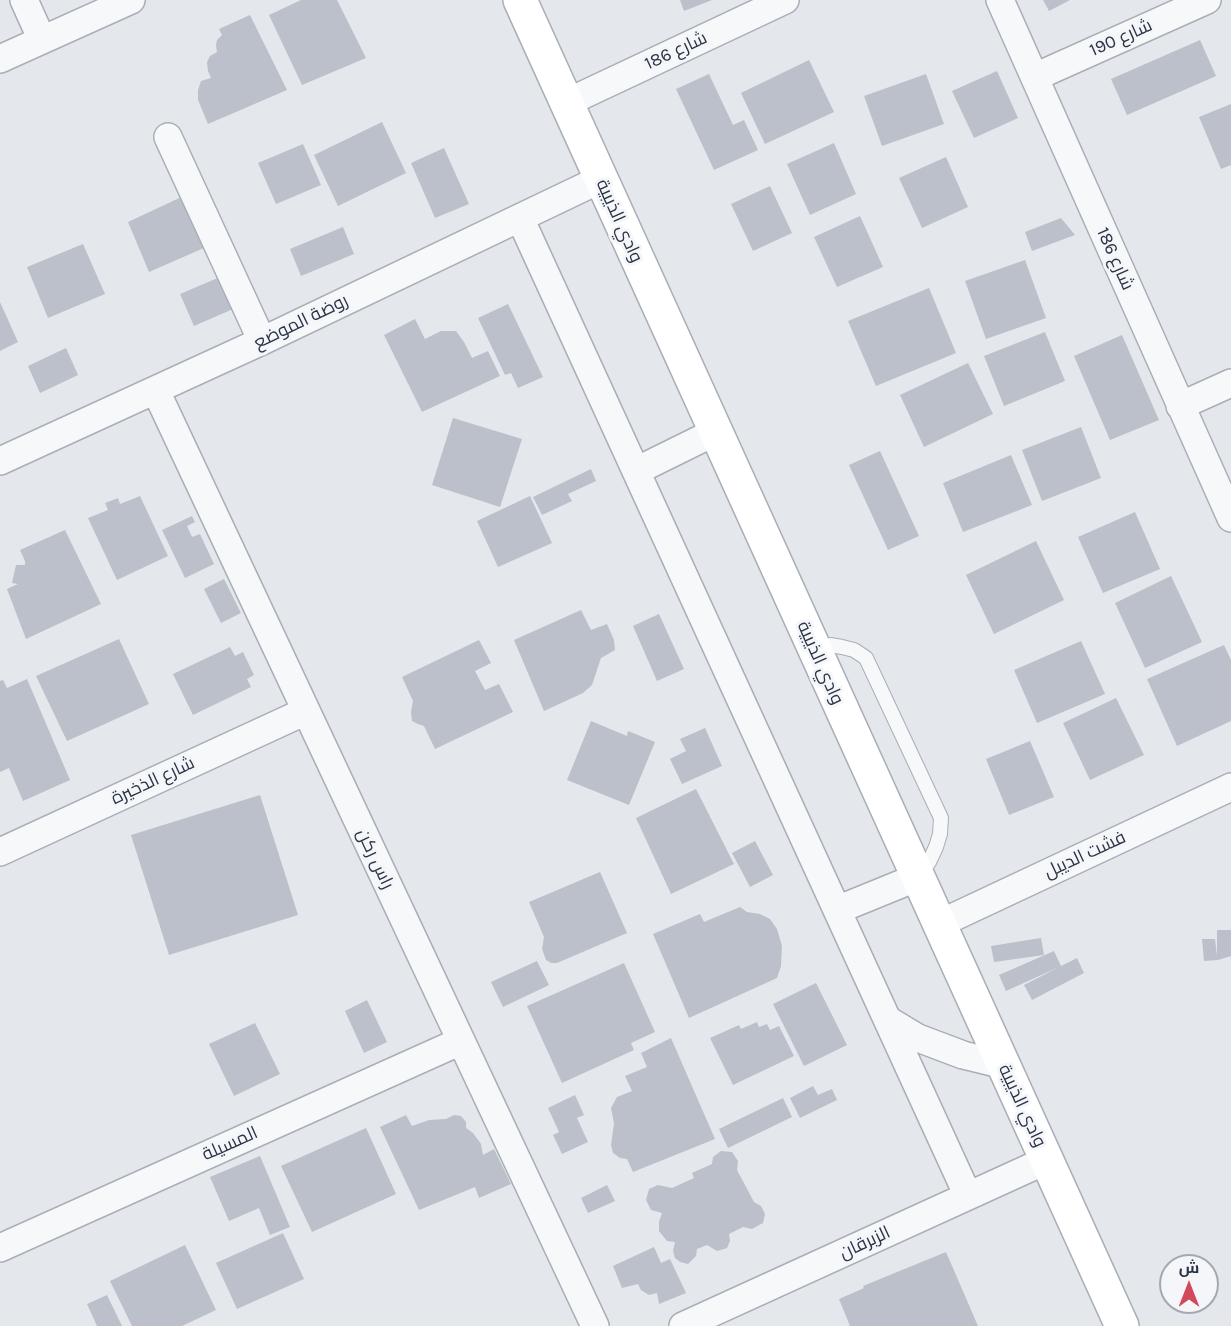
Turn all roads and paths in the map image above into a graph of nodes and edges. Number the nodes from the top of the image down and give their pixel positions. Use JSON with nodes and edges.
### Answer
{"nodes":[{"id":1,"x":24,"y":0,"type":"edge"},
{"id":2,"x":131,"y":0,"type":"edge"},
{"id":3,"x":520,"y":0,"type":"edge"},
{"id":4,"x":785,"y":0,"type":"edge"},
{"id":5,"x":1000,"y":0,"type":"edge"},
{"id":6,"x":1207,"y":0,"type":"edge"},
{"id":7,"x":42,"y":40,"type":"junction"},
{"id":8,"x":0,"y":59,"type":"edge"},
{"id":9,"x":1035,"y":77,"type":"junction"},
{"id":10,"x":566,"y":103,"type":"junction"},
{"id":11,"x":168,"y":137,"type":"dead end"},
{"id":12,"x":601,"y":180,"type":"junction"},
{"id":13,"x":520,"y":218,"type":"junction"},
{"id":14,"x":262,"y":341,"type":"junction"},
{"id":15,"x":1231,"y":383,"type":"edge"},
{"id":16,"x":156,"y":391,"type":"junction"},
{"id":17,"x":1180,"y":406,"type":"junction"},
{"id":18,"x":715,"y":432,"type":"junction"},
{"id":19,"x":0,"y":461,"type":"edge"},
{"id":20,"x":636,"y":471,"type":"junction"},
{"id":21,"x":1231,"y":518,"type":"edge"},
{"id":22,"x":815,"y":652,"type":"junction"},
{"id":23,"x":306,"y":711,"type":"junction"},
{"id":24,"x":1231,"y":786,"type":"edge"},
{"id":25,"x":0,"y":852,"type":"edge"},
{"id":26,"x":918,"y":877,"type":"junction"},
{"id":27,"x":837,"y":910,"type":"junction"},
{"id":28,"x":939,"y":924,"type":"junction"},
{"id":29,"x":888,"y":1020,"type":"junction"},
{"id":30,"x":461,"y":1041,"type":"junction"},
{"id":31,"x":1004,"y":1065,"type":"junction"},
{"id":32,"x":1047,"y":1160,"type":"junction"},
{"id":33,"x":968,"y":1196,"type":"junction"},
{"id":34,"x":0,"y":1248,"type":"edge"},
{"id":35,"x":596,"y":1326,"type":"edge"},
{"id":36,"x":683,"y":1326,"type":"edge"},
{"id":37,"x":1122,"y":1326,"type":"edge"}],
"edges":[{"from":1,"to":7,"type":"street"},
{"from":2,"to":7,"type":"street"},
{"from":3,"to":10,"type":"street","name":"وادي الذيبية"},
{"from":4,"to":10,"type":"street","name":"شارع 186"},
{"from":5,"to":9,"type":"street","name":"شارع 186"},
{"from":6,"to":9,"type":"street","name":"شارع 190"},
{"from":7,"to":8,"type":"street"},
{"from":9,"to":17,"type":"street","name":"شارع 186"},
{"from":10,"to":12,"type":"street","name":"وادي الذيبية"},
{"from":11,"to":14,"type":"street"},
{"from":12,"to":13,"type":"street","name":"روضة الموضع"},
{"from":12,"to":18,"type":"street","name":"وادي الذيبية"},
{"from":13,"to":14,"type":"street","name":"روضة الموضع"},
{"from":13,"to":20,"type":"street"},
{"from":14,"to":16,"type":"street","name":"روضة الموضع"},
{"from":15,"to":17,"type":"street"},
{"from":16,"to":19,"type":"street","name":"روضة الموضع"},
{"from":16,"to":23,"type":"street","name":"راس ركن"},
{"from":17,"to":21,"type":"street","name":"شارع 186"},
{"from":18,"to":20,"type":"street"},
{"from":18,"to":22,"type":"street","name":"وادي الذيبية"},
{"from":20,"to":27,"type":"street"},
{"from":22,"to":26,"type":"street","name":"وادي الذيبية"},
{"from":22,"to":26,"type":"lane"},
{"from":23,"to":25,"type":"street","name":"شارع الذخيرة"},
{"from":23,"to":30,"type":"street","name":"راس ركن"},
{"from":24,"to":28,"type":"street","name":"فشت الديبل"},
{"from":26,"to":27,"type":"street"},
{"from":26,"to":28,"type":"street","name":"وادي الذيبية"},
{"from":27,"to":29,"type":"street"},
{"from":28,"to":31,"type":"street","name":"وادي الذيبية"},
{"from":29,"to":31,"type":"street"},
{"from":29,"to":33,"type":"street"},
{"from":30,"to":34,"type":"street","name":"المسيلة"},
{"from":30,"to":35,"type":"street","name":"راس ركن"},
{"from":31,"to":32,"type":"street","name":"وادي الذيبية"},
{"from":32,"to":33,"type":"street","name":"الزبرقان"},
{"from":32,"to":37,"type":"street","name":"وادي الذيبية"},
{"from":33,"to":36,"type":"street","name":"الزبرقان"}]}
